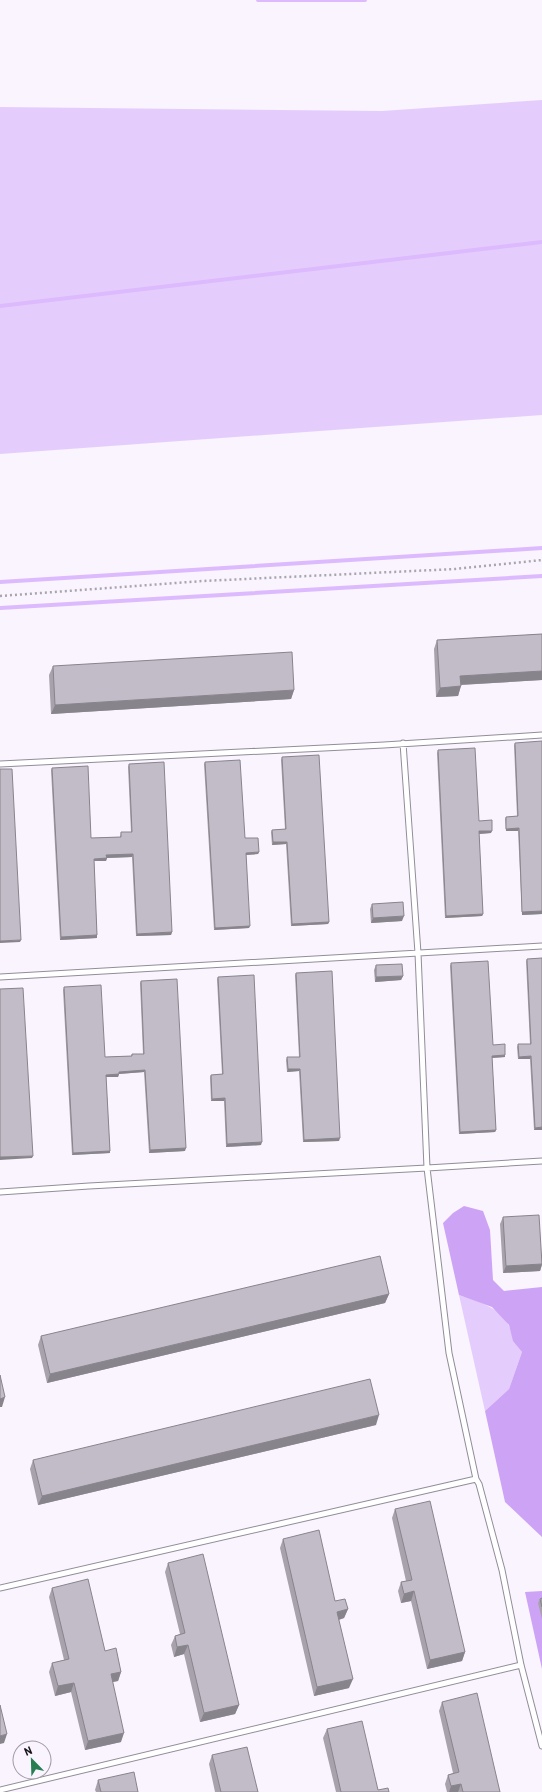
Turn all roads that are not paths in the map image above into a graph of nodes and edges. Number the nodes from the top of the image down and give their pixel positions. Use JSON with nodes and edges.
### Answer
{"nodes":[{"id":1,"x":542,"y":735,"type":"edge"},
{"id":2,"x":403,"y":743,"type":"junction"},
{"id":3,"x":0,"y":764,"type":"edge"},
{"id":4,"x":542,"y":946,"type":"edge"},
{"id":5,"x":418,"y":953,"type":"junction"},
{"id":6,"x":0,"y":977,"type":"edge"},
{"id":7,"x":542,"y":1161,"type":"edge"},
{"id":8,"x":427,"y":1168,"type":"junction"},
{"id":9,"x":0,"y":1192,"type":"edge"},
{"id":10,"x":476,"y":1479,"type":"junction"},
{"id":11,"x":0,"y":1588,"type":"edge"},
{"id":12,"x":521,"y":1665,"type":"junction"},
{"id":13,"x":542,"y":1746,"type":"edge"},
{"id":14,"x":0,"y":1790,"type":"edge"}],
"edges":[{"from":1,"to":2,"type":"lane"},
{"from":2,"to":3,"type":"lane"},
{"from":2,"to":5,"type":"lane"},
{"from":4,"to":5,"type":"lane"},
{"from":5,"to":6,"type":"lane"},
{"from":5,"to":8,"type":"lane"},
{"from":7,"to":8,"type":"lane"},
{"from":8,"to":9,"type":"lane"},
{"from":8,"to":10,"type":"lane"},
{"from":10,"to":11,"type":"lane"},
{"from":10,"to":12,"type":"lane"},
{"from":12,"to":13,"type":"lane"},
{"from":12,"to":14,"type":"lane"}]}
